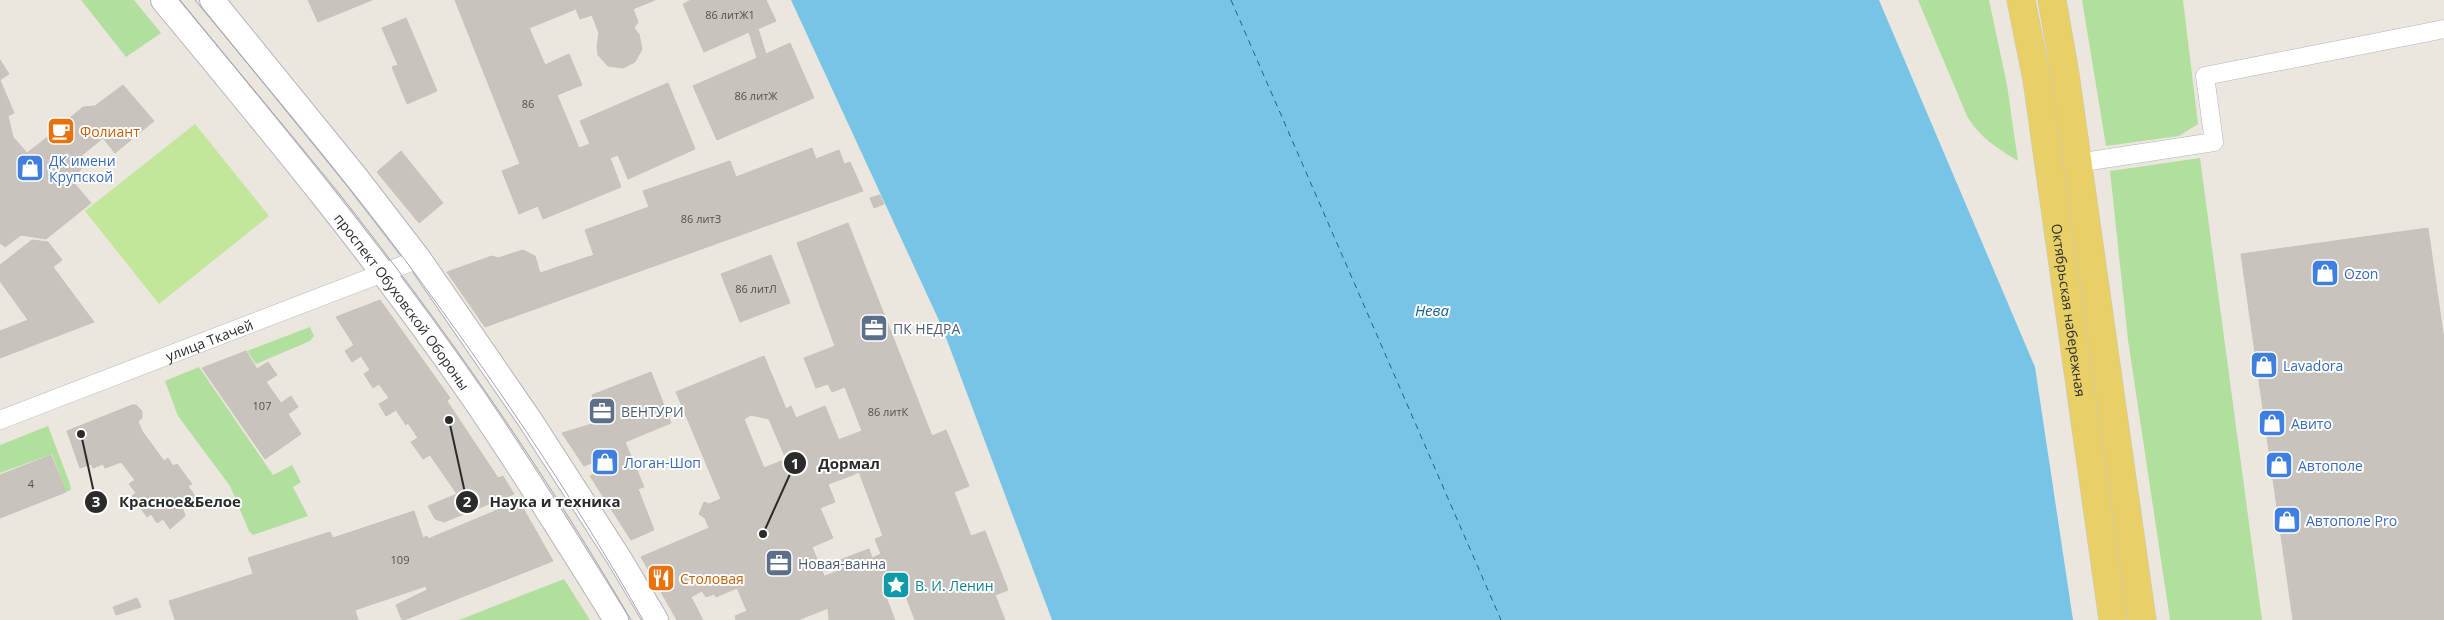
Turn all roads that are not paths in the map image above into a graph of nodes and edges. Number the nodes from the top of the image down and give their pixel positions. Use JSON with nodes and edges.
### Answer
{"nodes":[{"id":1,"x":163,"y":0,"type":"edge"},
{"id":2,"x":212,"y":0,"type":"edge"},
{"id":3,"x":2021,"y":0,"type":"edge"},
{"id":4,"x":2052,"y":0,"type":"edge"},
{"id":5,"x":2444,"y":30,"type":"edge"},
{"id":6,"x":2077,"y":162,"type":"junction"},
{"id":7,"x":419,"y":259,"type":"junction"},
{"id":8,"x":382,"y":272,"type":"junction"},
{"id":9,"x":0,"y":420,"type":"edge"},
{"id":10,"x":616,"y":620,"type":"edge"},
{"id":11,"x":656,"y":620,"type":"edge"},
{"id":12,"x":2113,"y":620,"type":"edge"},
{"id":13,"x":2142,"y":620,"type":"edge"}],
"edges":[{"from":1,"to":8,"type":"main road","name":"проспект Обуховской Обороны"},
{"from":2,"to":7,"type":"main road"},
{"from":3,"to":12,"type":"main road","name":"Октябрьская набережная"},
{"from":4,"to":6,"type":"main road","name":"Октябрьская набережная"},
{"from":5,"to":6,"type":"street"},
{"from":6,"to":13,"type":"main road","name":"Октябрьская набережная"},
{"from":7,"to":8,"type":"street","name":"улица Ткачей"},
{"from":7,"to":11,"type":"main road"},
{"from":8,"to":9,"type":"street","name":"улица Ткачей"},
{"from":8,"to":10,"type":"main road","name":"проспект Обуховской Обороны"}]}
